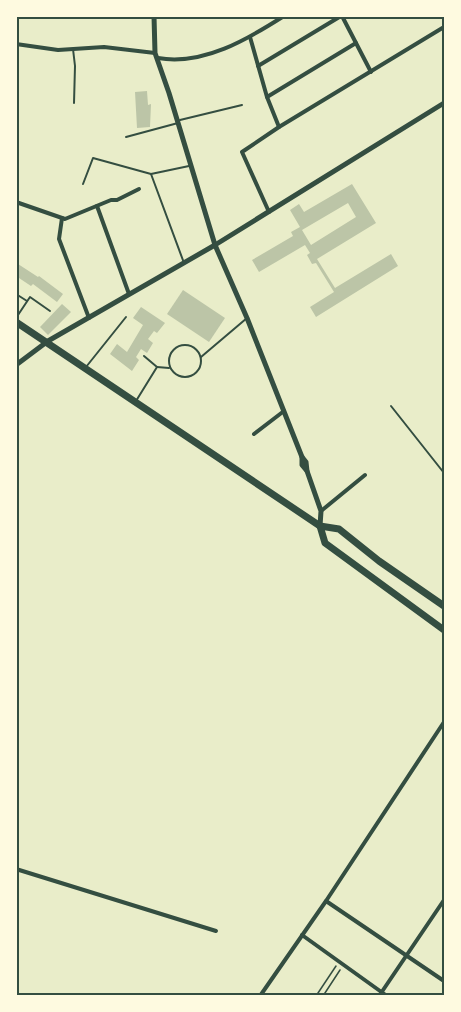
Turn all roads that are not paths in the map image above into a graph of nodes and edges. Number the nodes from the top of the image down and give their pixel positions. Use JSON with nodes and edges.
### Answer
{"nodes":[{"id":1,"x":154,"y":16,"type":"edge"},
{"id":2,"x":284,"y":16,"type":"edge"},
{"id":3,"x":342,"y":16,"type":"edge"},
{"id":4,"x":444,"y":27,"type":"edge"},
{"id":5,"x":250,"y":37,"type":"junction"},
{"id":6,"x":356,"y":43,"type":"junction"},
{"id":7,"x":16,"y":44,"type":"edge"},
{"id":8,"x":73,"y":49,"type":"junction"},
{"id":9,"x":156,"y":55,"type":"junction"},
{"id":10,"x":258,"y":66,"type":"junction"},
{"id":11,"x":371,"y":72,"type":"junction"},
{"id":12,"x":267,"y":97,"type":"junction"},
{"id":13,"x":74,"y":103,"type":"dead end"},
{"id":14,"x":444,"y":103,"type":"edge"},
{"id":15,"x":242,"y":105,"type":"dead end"},
{"id":16,"x":177,"y":122,"type":"junction"},
{"id":17,"x":279,"y":127,"type":"junction"},
{"id":18,"x":126,"y":136,"type":"dead end"},
{"id":19,"x":190,"y":166,"type":"junction"},
{"id":20,"x":151,"y":174,"type":"junction"},
{"id":21,"x":83,"y":184,"type":"dead end"},
{"id":22,"x":139,"y":189,"type":"dead end"},
{"id":23,"x":16,"y":202,"type":"edge"},
{"id":24,"x":97,"y":206,"type":"junction"},
{"id":25,"x":269,"y":212,"type":"junction"},
{"id":26,"x":62,"y":218,"type":"junction"},
{"id":27,"x":215,"y":245,"type":"junction"},
{"id":28,"x":184,"y":263,"type":"junction"},
{"id":29,"x":16,"y":294,"type":"edge"},
{"id":30,"x":129,"y":294,"type":"junction"},
{"id":31,"x":27,"y":301,"type":"junction"},
{"id":32,"x":50,"y":311,"type":"dead end"},
{"id":33,"x":126,"y":317,"type":"dead end"},
{"id":34,"x":89,"y":318,"type":"junction"},
{"id":35,"x":247,"y":318,"type":"junction"},
{"id":36,"x":16,"y":320,"type":"edge"},
{"id":37,"x":48,"y":341,"type":"junction"},
{"id":38,"x":144,"y":356,"type":"dead end"},
{"id":39,"x":201,"y":357,"type":"junction"},
{"id":40,"x":16,"y":365,"type":"edge"},
{"id":41,"x":86,"y":367,"type":"junction"},
{"id":42,"x":157,"y":367,"type":"junction"},
{"id":43,"x":170,"y":368,"type":"junction"},
{"id":44,"x":136,"y":401,"type":"junction"},
{"id":45,"x":391,"y":406,"type":"dead end"},
{"id":46,"x":284,"y":411,"type":"junction"},
{"id":47,"x":254,"y":434,"type":"dead end"},
{"id":48,"x":444,"y":473,"type":"edge"},
{"id":49,"x":365,"y":475,"type":"dead end"},
{"id":50,"x":321,"y":512,"type":"junction"},
{"id":51,"x":320,"y":526,"type":"junction"},
{"id":52,"x":444,"y":606,"type":"edge"},
{"id":53,"x":444,"y":630,"type":"edge"},
{"id":54,"x":444,"y":722,"type":"edge"},
{"id":55,"x":16,"y":869,"type":"edge"},
{"id":56,"x":444,"y":900,"type":"edge"},
{"id":57,"x":326,"y":901,"type":"junction"},
{"id":58,"x":216,"y":931,"type":"dead end"},
{"id":59,"x":302,"y":935,"type":"junction"},
{"id":60,"x":407,"y":957,"type":"junction"},
{"id":61,"x":444,"y":981,"type":"edge"},
{"id":62,"x":380,"y":994,"type":"edge"},
{"id":63,"x":260,"y":996,"type":"edge"},
{"id":64,"x":387,"y":996,"type":"edge"}],
"edges":[{"from":1,"to":9,"type":"street"},
{"from":2,"to":5,"type":"street"},
{"from":3,"to":6,"type":"street"},
{"from":3,"to":10,"type":"street"},
{"from":4,"to":11,"type":"street"},
{"from":5,"to":9,"type":"street"},
{"from":5,"to":10,"type":"street"},
{"from":6,"to":11,"type":"street"},
{"from":6,"to":12,"type":"street"},
{"from":7,"to":8,"type":"street"},
{"from":8,"to":9,"type":"street"},
{"from":8,"to":13,"type":"lane"},
{"from":9,"to":16,"type":"street"},
{"from":10,"to":12,"type":"street"},
{"from":11,"to":17,"type":"street"},
{"from":12,"to":17,"type":"street"},
{"from":14,"to":25,"type":"street"},
{"from":15,"to":16,"type":"lane"},
{"from":16,"to":18,"type":"lane"},
{"from":16,"to":19,"type":"street"},
{"from":17,"to":25,"type":"street"},
{"from":19,"to":20,"type":"lane"},
{"from":19,"to":27,"type":"street"},
{"from":20,"to":21,"type":"lane"},
{"from":20,"to":28,"type":"lane"},
{"from":22,"to":24,"type":"street"},
{"from":23,"to":26,"type":"street"},
{"from":24,"to":26,"type":"street"},
{"from":24,"to":30,"type":"street"},
{"from":25,"to":27,"type":"street"},
{"from":26,"to":34,"type":"street"},
{"from":27,"to":28,"type":"street"},
{"from":27,"to":35,"type":"street"},
{"from":28,"to":30,"type":"street"},
{"from":29,"to":31,"type":"lane"},
{"from":30,"to":34,"type":"street"},
{"from":31,"to":32,"type":"lane"},
{"from":31,"to":36,"type":"lane"},
{"from":33,"to":41,"type":"lane"},
{"from":34,"to":37,"type":"street"},
{"from":35,"to":39,"type":"lane"},
{"from":35,"to":46,"type":"street"},
{"from":36,"to":37,"type":"main road"},
{"from":37,"to":40,"type":"street"},
{"from":37,"to":41,"type":"main road"},
{"from":38,"to":42,"type":"lane"},
{"from":39,"to":43,"type":"lane"},
{"from":39,"to":43,"type":"lane"},
{"from":41,"to":44,"type":"main road"},
{"from":42,"to":43,"type":"lane"},
{"from":42,"to":44,"type":"lane"},
{"from":44,"to":51,"type":"main road"},
{"from":45,"to":48,"type":"lane"},
{"from":46,"to":47,"type":"street"},
{"from":46,"to":50,"type":"street"},
{"from":49,"to":50,"type":"street"},
{"from":50,"to":51,"type":"street"},
{"from":51,"to":52,"type":"main road"},
{"from":51,"to":53,"type":"main road"},
{"from":54,"to":57,"type":"street"},
{"from":55,"to":58,"type":"street"},
{"from":56,"to":60,"type":"street"},
{"from":57,"to":59,"type":"street"},
{"from":57,"to":60,"type":"street"},
{"from":59,"to":62,"type":"street"},
{"from":59,"to":63,"type":"street"},
{"from":60,"to":61,"type":"street"},
{"from":60,"to":62,"type":"street"},
{"from":62,"to":64,"type":"street"}]}
